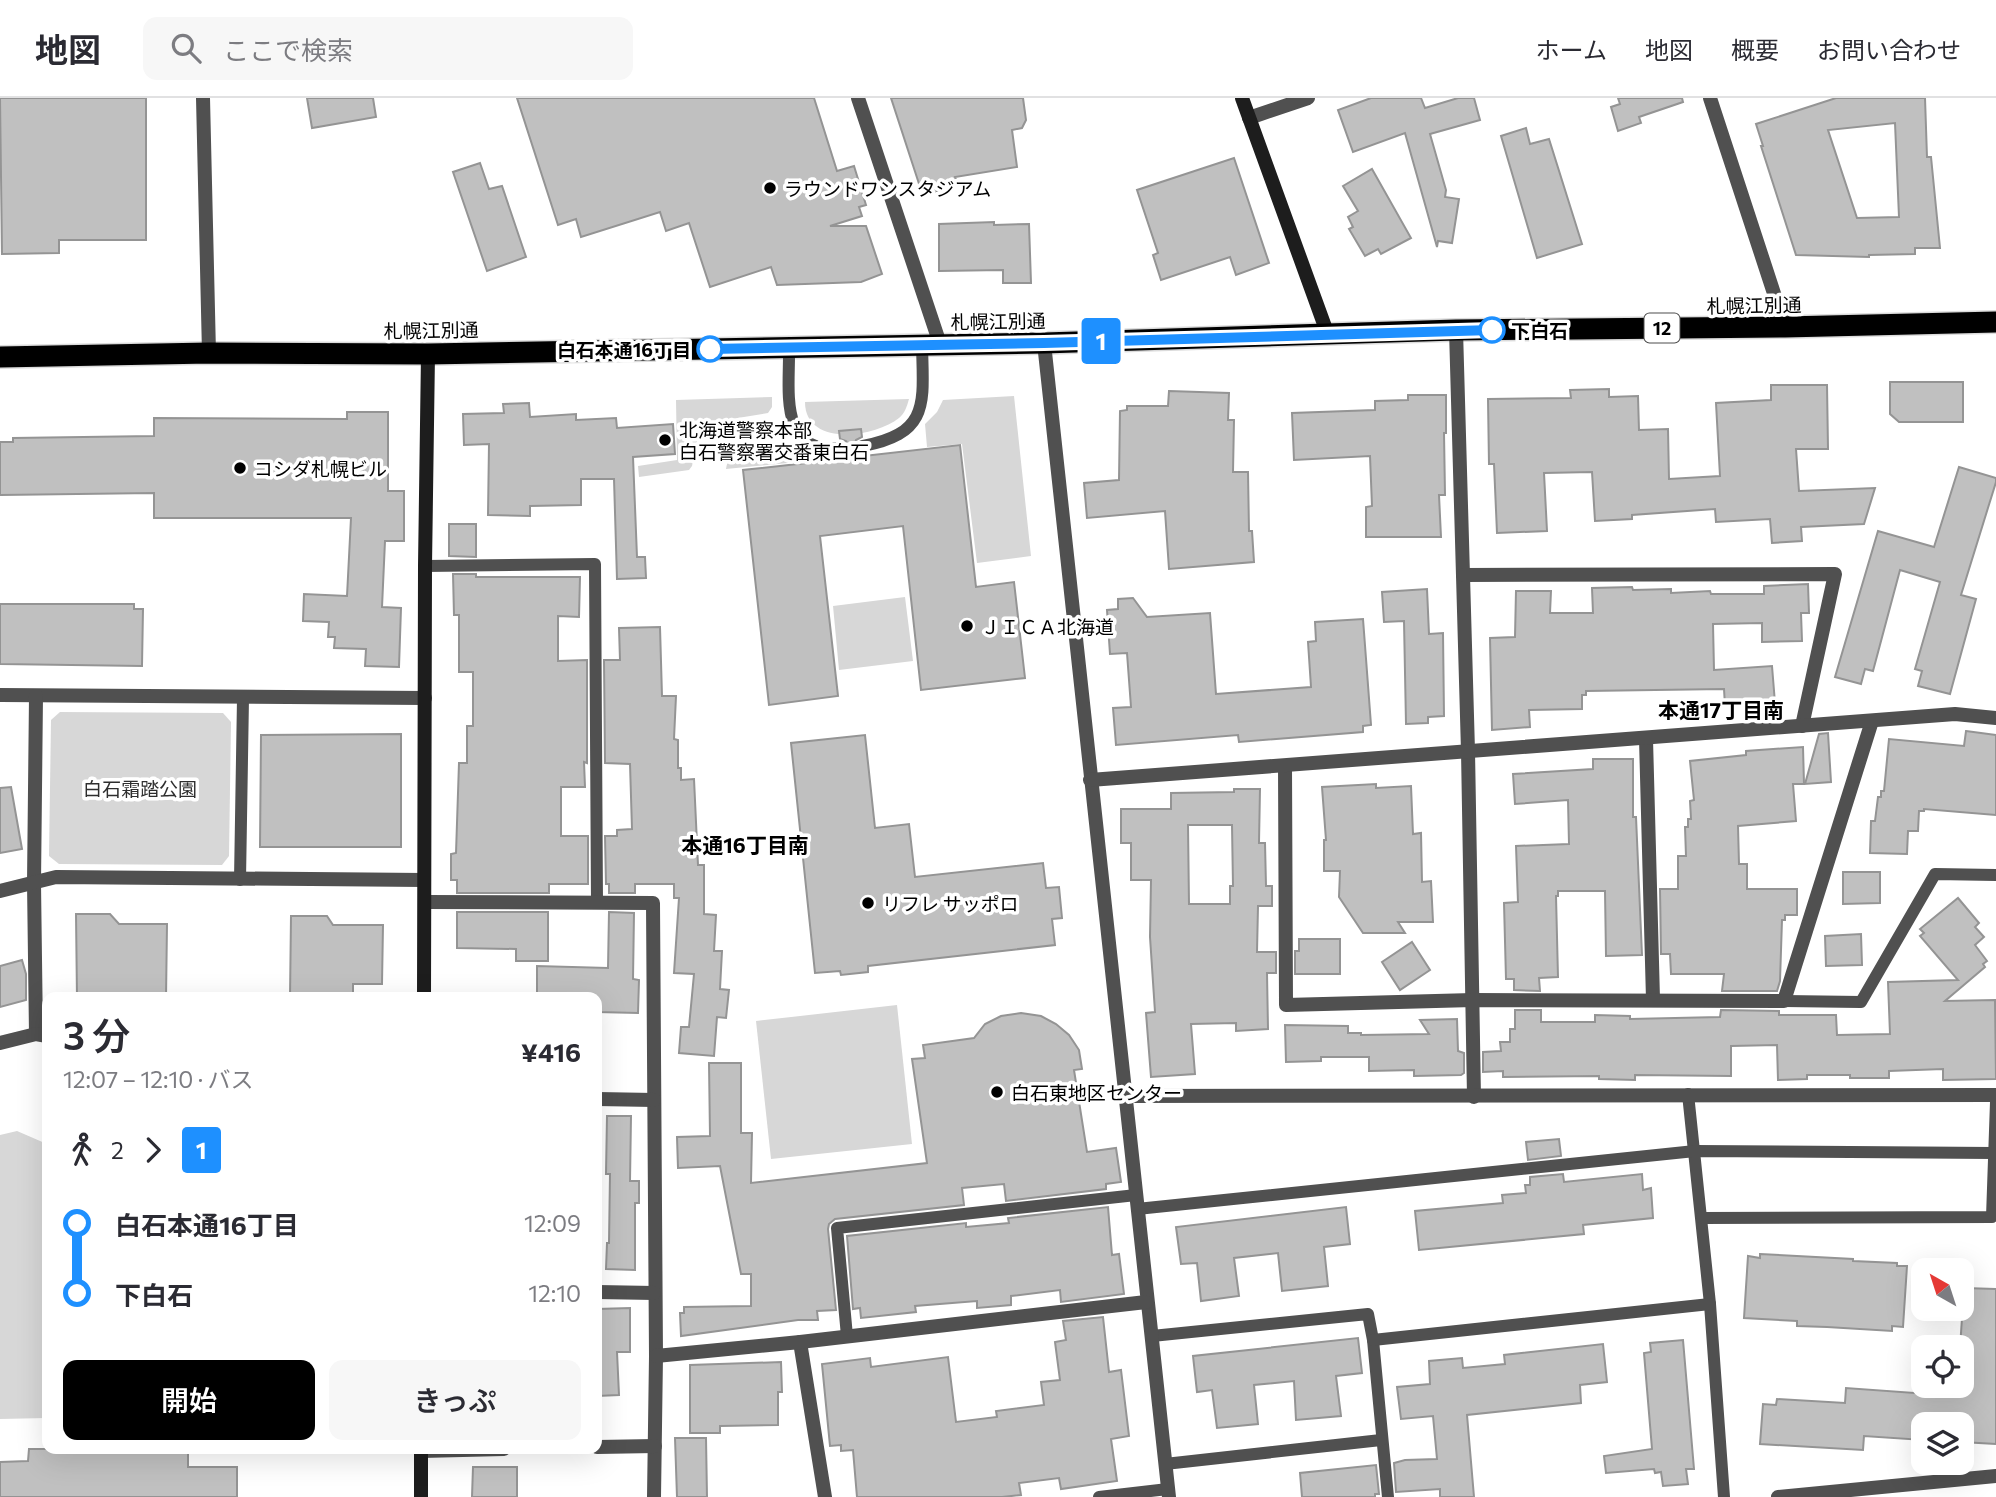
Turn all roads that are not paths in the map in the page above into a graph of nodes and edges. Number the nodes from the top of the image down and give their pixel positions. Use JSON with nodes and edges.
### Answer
{"nodes":[{"id":1,"x":203,"y":98,"type":"edge"},
{"id":2,"x":858,"y":98,"type":"edge"},
{"id":3,"x":1242,"y":98,"type":"edge"},
{"id":4,"x":1308,"y":98,"type":"edge"},
{"id":5,"x":1710,"y":98,"type":"edge"},
{"id":6,"x":1249,"y":118,"type":"junction"},
{"id":7,"x":1996,"y":322,"type":"edge"},
{"id":8,"x":1785,"y":327,"type":"junction"},
{"id":9,"x":1456,"y":330,"type":"junction"},
{"id":10,"x":1328,"y":335,"type":"junction"},
{"id":11,"x":1044,"y":343,"type":"junction"},
{"id":12,"x":931,"y":344,"type":"junction"},
{"id":13,"x":789,"y":347,"type":"junction"},
{"id":14,"x":209,"y":353,"type":"junction"},
{"id":15,"x":428,"y":354,"type":"junction"},
{"id":16,"x":0,"y":357,"type":"edge"},
{"id":17,"x":863,"y":446,"type":"dead end"},
{"id":18,"x":841,"y":449,"type":"dead end"},
{"id":19,"x":425,"y":566,"type":"junction"},
{"id":20,"x":1463,"y":575,"type":"junction"},
{"id":21,"x":0,"y":695,"type":"edge"},
{"id":22,"x":36,"y":696,"type":"junction"},
{"id":23,"x":243,"y":698,"type":"junction"},
{"id":24,"x":425,"y":698,"type":"junction"},
{"id":25,"x":1996,"y":718,"type":"edge"},
{"id":26,"x":1872,"y":721,"type":"junction"},
{"id":27,"x":1802,"y":726,"type":"junction"},
{"id":28,"x":1646,"y":739,"type":"junction"},
{"id":29,"x":1468,"y":751,"type":"junction"},
{"id":30,"x":1285,"y":766,"type":"junction"},
{"id":31,"x":1090,"y":780,"type":"junction"},
{"id":32,"x":1996,"y":876,"type":"edge"},
{"id":33,"x":240,"y":880,"type":"junction"},
{"id":34,"x":424,"y":880,"type":"junction"},
{"id":35,"x":34,"y":883,"type":"junction"},
{"id":36,"x":0,"y":891,"type":"edge"},
{"id":37,"x":425,"y":902,"type":"junction"},
{"id":38,"x":597,"y":903,"type":"junction"},
{"id":39,"x":424,"y":992,"type":"edge"},
{"id":40,"x":1653,"y":999,"type":"junction"},
{"id":41,"x":1474,"y":1000,"type":"junction"},
{"id":42,"x":1784,"y":1001,"type":"junction"},
{"id":43,"x":42,"y":1035,"type":"edge"},
{"id":44,"x":0,"y":1043,"type":"edge"},
{"id":45,"x":1688,"y":1094,"type":"junction"},
{"id":46,"x":1996,"y":1095,"type":"edge"},
{"id":47,"x":1125,"y":1097,"type":"junction"},
{"id":48,"x":1474,"y":1097,"type":"junction"},
{"id":49,"x":602,"y":1099,"type":"edge"},
{"id":50,"x":654,"y":1100,"type":"junction"},
{"id":51,"x":1996,"y":1102,"type":"edge"},
{"id":52,"x":1695,"y":1152,"type":"junction"},
{"id":53,"x":1994,"y":1153,"type":"junction"},
{"id":54,"x":1137,"y":1202,"type":"junction"},
{"id":55,"x":1702,"y":1218,"type":"junction"},
{"id":56,"x":602,"y":1292,"type":"edge"},
{"id":57,"x":654,"y":1293,"type":"junction"},
{"id":58,"x":1146,"y":1302,"type":"junction"},
{"id":59,"x":1710,"y":1304,"type":"junction"},
{"id":60,"x":847,"y":1336,"type":"junction"},
{"id":61,"x":1152,"y":1336,"type":"junction"},
{"id":62,"x":1373,"y":1339,"type":"junction"},
{"id":63,"x":800,"y":1342,"type":"junction"},
{"id":64,"x":656,"y":1356,"type":"junction"},
{"id":65,"x":1381,"y":1440,"type":"junction"},
{"id":66,"x":655,"y":1446,"type":"junction"},
{"id":67,"x":602,"y":1447,"type":"edge"},
{"id":68,"x":421,"y":1454,"type":"edge"},
{"id":69,"x":1165,"y":1464,"type":"junction"},
{"id":70,"x":1996,"y":1476,"type":"edge"},
{"id":71,"x":1168,"y":1493,"type":"edge"},
{"id":72,"x":421,"y":1497,"type":"edge"},
{"id":73,"x":654,"y":1497,"type":"edge"},
{"id":74,"x":825,"y":1497,"type":"edge"},
{"id":75,"x":1099,"y":1497,"type":"edge"},
{"id":76,"x":1388,"y":1497,"type":"edge"},
{"id":77,"x":1724,"y":1497,"type":"edge"},
{"id":78,"x":1778,"y":1497,"type":"edge"}],
"edges":[{"from":1,"to":14,"type":"street"},
{"from":2,"to":12,"type":"street"},
{"from":3,"to":6,"type":"street"},
{"from":4,"to":6,"type":"street"},
{"from":5,"to":8,"type":"street"},
{"from":6,"to":10,"type":"street"},
{"from":7,"to":8,"type":"highway","name":"札幌江別通","number":"12"},
{"from":8,"to":9,"type":"highway","name":"札幌江別通","number":"12"},
{"from":9,"to":10,"type":"highway","name":"札幌江別通","number":"12"},
{"from":9,"to":20,"type":"street"},
{"from":10,"to":11,"type":"highway","name":"札幌江別通","number":"12"},
{"from":11,"to":12,"type":"highway","name":"札幌江別通","number":"12"},
{"from":11,"to":31,"type":"street"},
{"from":12,"to":13,"type":"highway","name":"札幌江別通","number":"12"},
{"from":12,"to":17,"type":"lane"},
{"from":13,"to":15,"type":"highway","name":"札幌江別通","number":"12"},
{"from":13,"to":18,"type":"lane"},
{"from":14,"to":15,"type":"highway","name":"札幌江別通","number":"12"},
{"from":14,"to":16,"type":"highway","name":"札幌江別通","number":"12"},
{"from":15,"to":19,"type":"street"},
{"from":19,"to":24,"type":"street"},
{"from":19,"to":38,"type":"lane"},
{"from":20,"to":27,"type":"street"},
{"from":20,"to":29,"type":"street"},
{"from":21,"to":22,"type":"street"},
{"from":22,"to":23,"type":"street"},
{"from":22,"to":35,"type":"street"},
{"from":23,"to":24,"type":"street"},
{"from":23,"to":33,"type":"lane"},
{"from":24,"to":34,"type":"street"},
{"from":25,"to":26,"type":"street"},
{"from":26,"to":27,"type":"street"},
{"from":26,"to":42,"type":"street"},
{"from":27,"to":28,"type":"street"},
{"from":28,"to":29,"type":"street"},
{"from":28,"to":40,"type":"street"},
{"from":29,"to":30,"type":"street"},
{"from":29,"to":41,"type":"street"},
{"from":30,"to":31,"type":"street"},
{"from":30,"to":41,"type":"street"},
{"from":31,"to":47,"type":"street"},
{"from":32,"to":42,"type":"lane"},
{"from":33,"to":34,"type":"street"},
{"from":33,"to":35,"type":"street"},
{"from":34,"to":37,"type":"street"},
{"from":35,"to":36,"type":"street"},
{"from":35,"to":43,"type":"street"},
{"from":37,"to":38,"type":"street"},
{"from":37,"to":39,"type":"street"},
{"from":38,"to":50,"type":"street"},
{"from":40,"to":41,"type":"street"},
{"from":40,"to":42,"type":"street"},
{"from":41,"to":48,"type":"street"},
{"from":43,"to":44,"type":"street"},
{"from":45,"to":46,"type":"street"},
{"from":45,"to":48,"type":"street"},
{"from":45,"to":52,"type":"lane"},
{"from":47,"to":48,"type":"street"},
{"from":47,"to":54,"type":"street"},
{"from":49,"to":50,"type":"street"},
{"from":50,"to":57,"type":"street"},
{"from":51,"to":53,"type":"lane"},
{"from":52,"to":53,"type":"lane"},
{"from":52,"to":54,"type":"lane"},
{"from":52,"to":55,"type":"lane"},
{"from":53,"to":55,"type":"lane"},
{"from":54,"to":58,"type":"street"},
{"from":54,"to":60,"type":"lane"},
{"from":55,"to":59,"type":"lane"},
{"from":56,"to":57,"type":"street"},
{"from":57,"to":64,"type":"street"},
{"from":58,"to":60,"type":"street"},
{"from":58,"to":61,"type":"street"},
{"from":59,"to":62,"type":"lane"},
{"from":59,"to":77,"type":"lane"},
{"from":60,"to":63,"type":"street"},
{"from":61,"to":62,"type":"lane"},
{"from":61,"to":69,"type":"street"},
{"from":62,"to":65,"type":"lane"},
{"from":63,"to":64,"type":"street"},
{"from":63,"to":74,"type":"street"},
{"from":64,"to":66,"type":"street"},
{"from":65,"to":69,"type":"lane"},
{"from":65,"to":76,"type":"lane"},
{"from":66,"to":67,"type":"street"},
{"from":66,"to":73,"type":"street"},
{"from":68,"to":72,"type":"street"},
{"from":69,"to":71,"type":"street"},
{"from":70,"to":78,"type":"street"},
{"from":71,"to":75,"type":"lane"}]}
